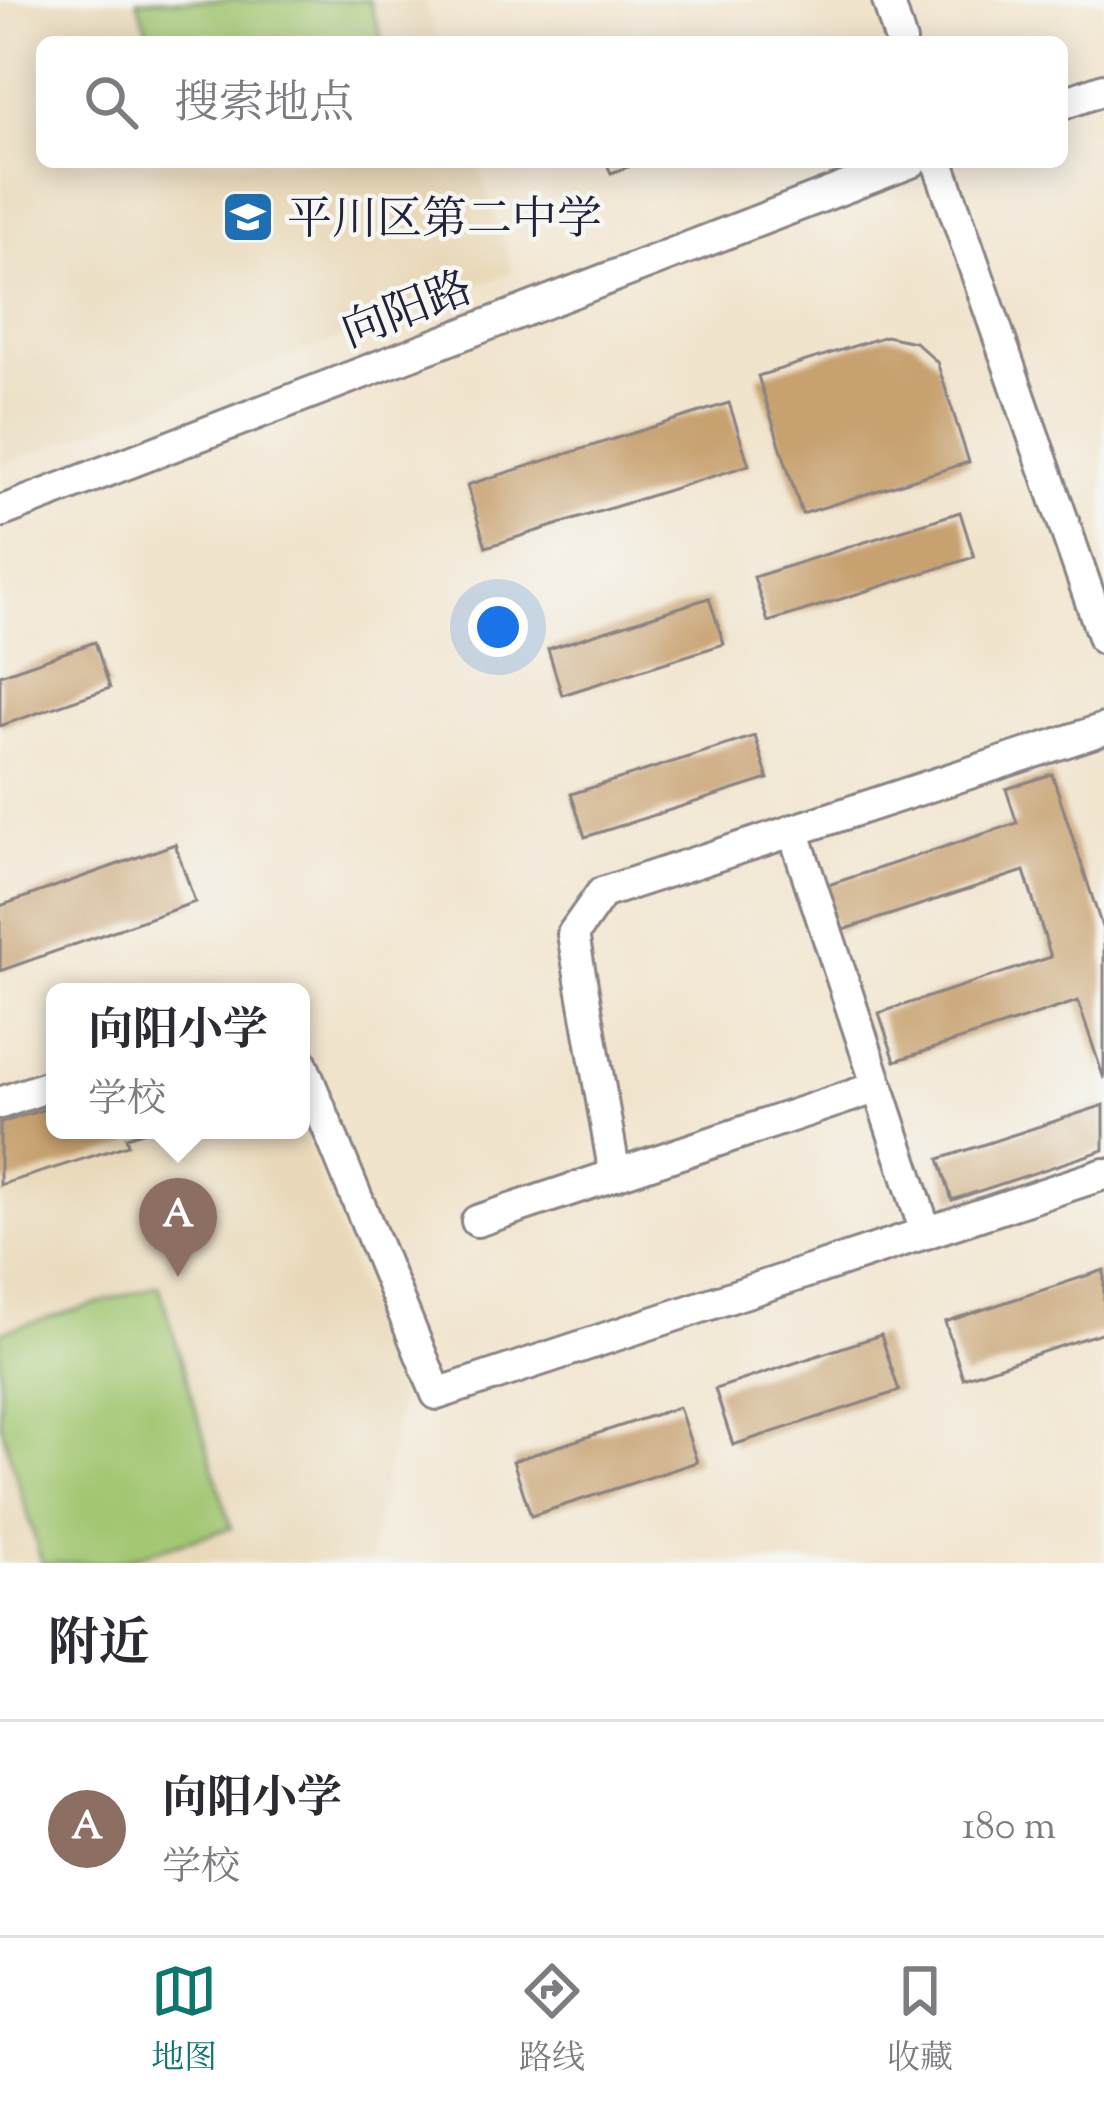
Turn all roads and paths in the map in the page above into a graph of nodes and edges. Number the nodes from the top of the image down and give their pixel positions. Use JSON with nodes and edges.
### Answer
{"nodes":[{"id":1,"x":888,"y":0,"type":"edge"},
{"id":2,"x":899,"y":36,"type":"edge"},
{"id":3,"x":1104,"y":88,"type":"edge"},
{"id":4,"x":1068,"y":102,"type":"edge"},
{"id":5,"x":895,"y":168,"type":"edge"},
{"id":6,"x":940,"y":168,"type":"edge"},
{"id":7,"x":0,"y":512,"type":"edge"},
{"id":8,"x":1104,"y":639,"type":"edge"},
{"id":9,"x":1104,"y":729,"type":"edge"},
{"id":10,"x":793,"y":830,"type":"junction"},
{"id":11,"x":310,"y":1084,"type":"edge"},
{"id":12,"x":46,"y":1087,"type":"edge"},
{"id":13,"x":878,"y":1087,"type":"junction"},
{"id":14,"x":0,"y":1103,"type":"edge"},
{"id":15,"x":1104,"y":1174,"type":"edge"},
{"id":16,"x":614,"y":1175,"type":"junction"},
{"id":17,"x":477,"y":1221,"type":"dead end"},
{"id":18,"x":926,"y":1232,"type":"junction"}],
"edges":[{"from":1,"to":2,"type":"street"},
{"from":3,"to":4,"type":"street"},
{"from":5,"to":7,"type":"street","name":"向阳路"},
{"from":6,"to":8,"type":"street"},
{"from":9,"to":10,"type":"street"},
{"from":10,"to":13,"type":"street"},
{"from":10,"to":16,"type":"street"},
{"from":11,"to":18,"type":"street"},
{"from":12,"to":14,"type":"street"},
{"from":13,"to":16,"type":"street"},
{"from":13,"to":18,"type":"street"},
{"from":15,"to":18,"type":"street"},
{"from":16,"to":17,"type":"street"}]}
